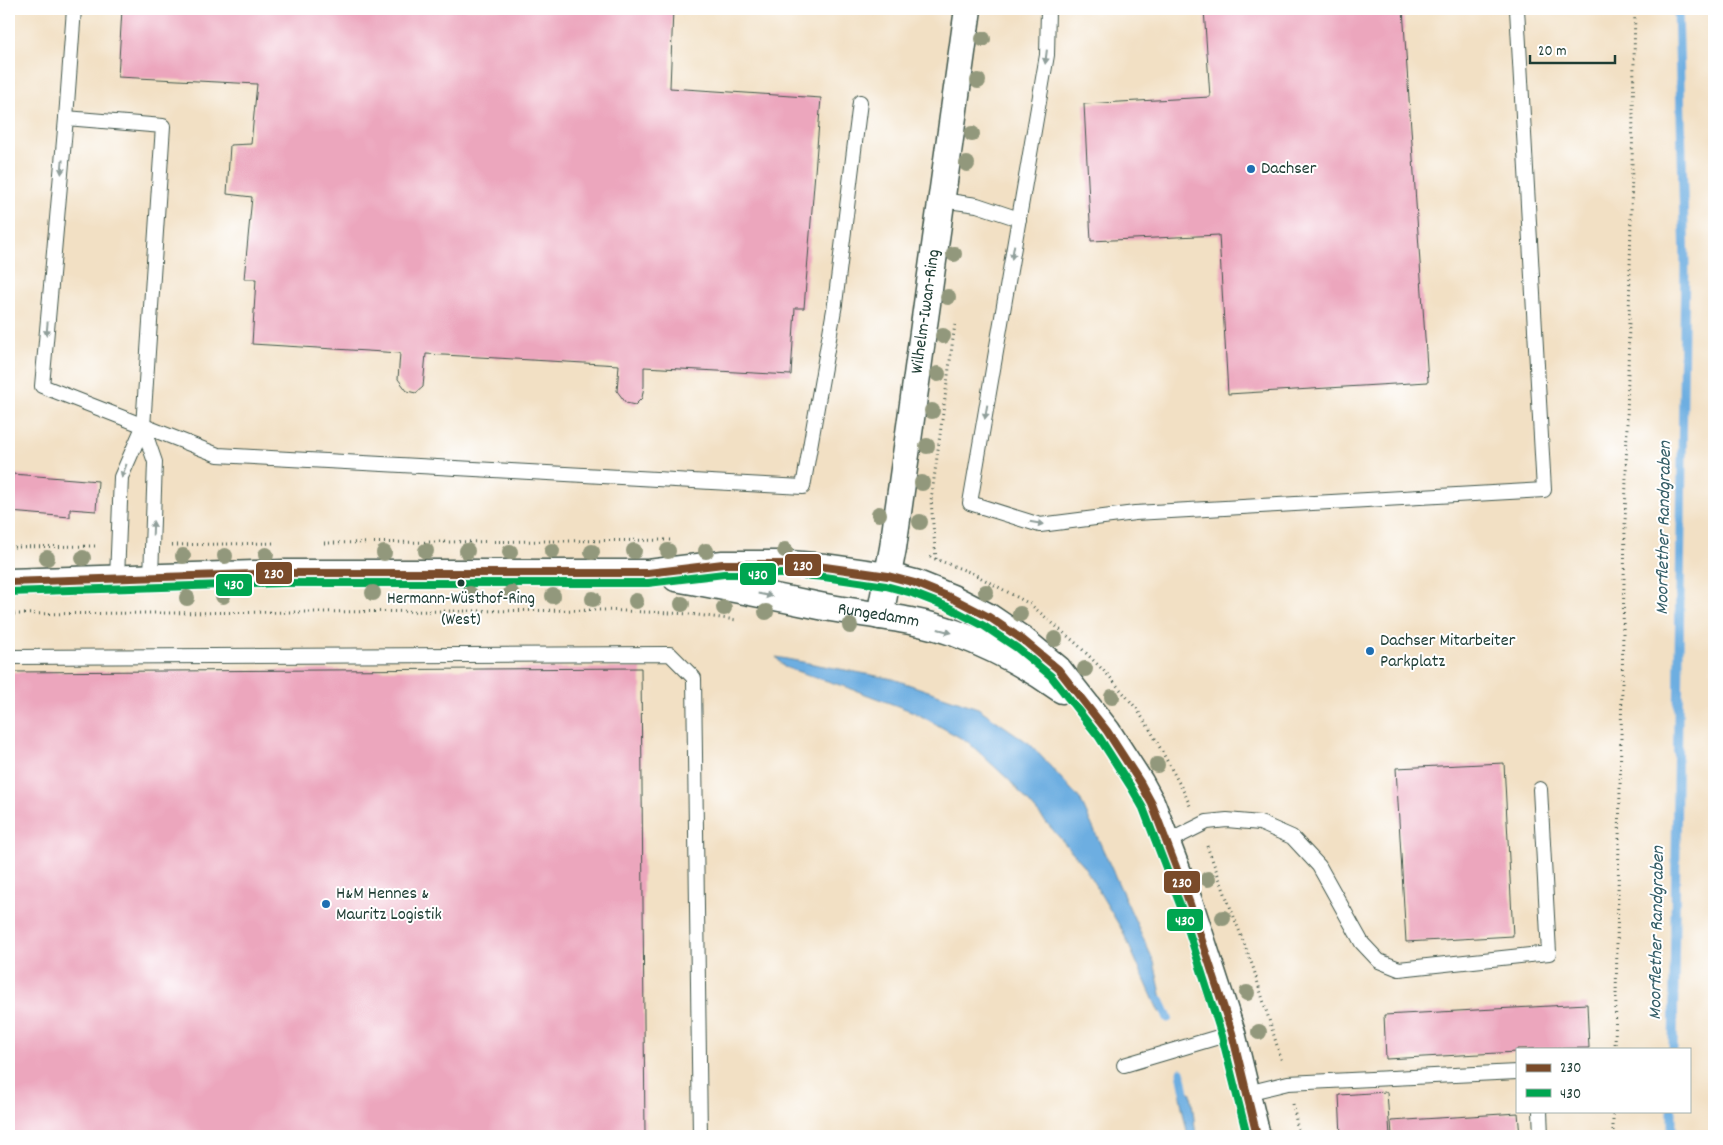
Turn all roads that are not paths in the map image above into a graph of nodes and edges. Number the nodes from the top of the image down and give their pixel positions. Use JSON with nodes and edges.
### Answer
{"nodes":[{"id":1,"x":74,"y":9,"type":"edge"},
{"id":2,"x":968,"y":9,"type":"edge"},
{"id":3,"x":1048,"y":9,"type":"edge"},
{"id":4,"x":1517,"y":9,"type":"edge"},
{"id":5,"x":860,"y":102,"type":"dead end"},
{"id":6,"x":66,"y":118,"type":"junction"},
{"id":7,"x":942,"y":200,"type":"junction"},
{"id":8,"x":1019,"y":219,"type":"junction"},
{"id":9,"x":143,"y":427,"type":"junction"},
{"id":10,"x":648,"y":573,"type":"junction"},
{"id":11,"x":151,"y":576,"type":"junction"},
{"id":12,"x":888,"y":576,"type":"junction"},
{"id":13,"x":116,"y":578,"type":"junction"},
{"id":14,"x":9,"y":582,"type":"edge"},
{"id":15,"x":880,"y":616,"type":"junction"},
{"id":16,"x":9,"y":657,"type":"edge"},
{"id":17,"x":1089,"y":711,"type":"junction"},
{"id":18,"x":1540,"y":789,"type":"dead end"},
{"id":19,"x":1167,"y":842,"type":"junction"},
{"id":20,"x":1232,"y":1032,"type":"junction"},
{"id":21,"x":1124,"y":1065,"type":"dead end"},
{"id":22,"x":1516,"y":1072,"type":"edge"},
{"id":23,"x":1247,"y":1093,"type":"junction"},
{"id":24,"x":1540,"y":1112,"type":"edge"},
{"id":25,"x":700,"y":1136,"type":"edge"},
{"id":26,"x":1257,"y":1136,"type":"edge"},
{"id":27,"x":1541,"y":1136,"type":"edge"}],
"edges":[{"from":1,"to":6,"type":"lane"},
{"from":2,"to":7,"type":"street","name":"Wilhelm-Iwan-Ring"},
{"from":3,"to":8,"type":"lane","one_way":true},
{"from":8,"to":4,"type":"lane","one_way":true},
{"from":5,"to":9,"type":"lane"},
{"from":6,"to":9,"type":"lane","one_way":true},
{"from":6,"to":9,"type":"lane"},
{"from":7,"to":8,"type":"lane"},
{"from":7,"to":12,"type":"street","name":"Wilhelm-Iwan-Ring"},
{"from":11,"to":9,"type":"lane","one_way":true},
{"from":9,"to":13,"type":"lane","one_way":true},
{"from":10,"to":11,"type":"street","name":"Rungedamm"},
{"from":10,"to":12,"type":"street","name":"Rungedamm"},
{"from":10,"to":15,"type":"street","name":"Rungedamm","one_way":true},
{"from":11,"to":13,"type":"street","name":"Rungedamm"},
{"from":12,"to":15,"type":"street","name":"Wilhelm-Iwan-Ring"},
{"from":12,"to":17,"type":"street","name":"Rungedamm"},
{"from":13,"to":14,"type":"street","name":"Rungedamm"},
{"from":15,"to":17,"type":"street","name":"Rungedamm","one_way":true},
{"from":16,"to":25,"type":"lane"},
{"from":17,"to":19,"type":"street","name":"Rungedamm"},
{"from":18,"to":19,"type":"lane"},
{"from":19,"to":20,"type":"street","name":"Rungedamm"},
{"from":20,"to":21,"type":"lane"},
{"from":20,"to":23,"type":"street","name":"Rungedamm"},
{"from":22,"to":23,"type":"lane"},
{"from":23,"to":26,"type":"street","name":"Rungedamm"},
{"from":24,"to":27,"type":"lane"}]}
